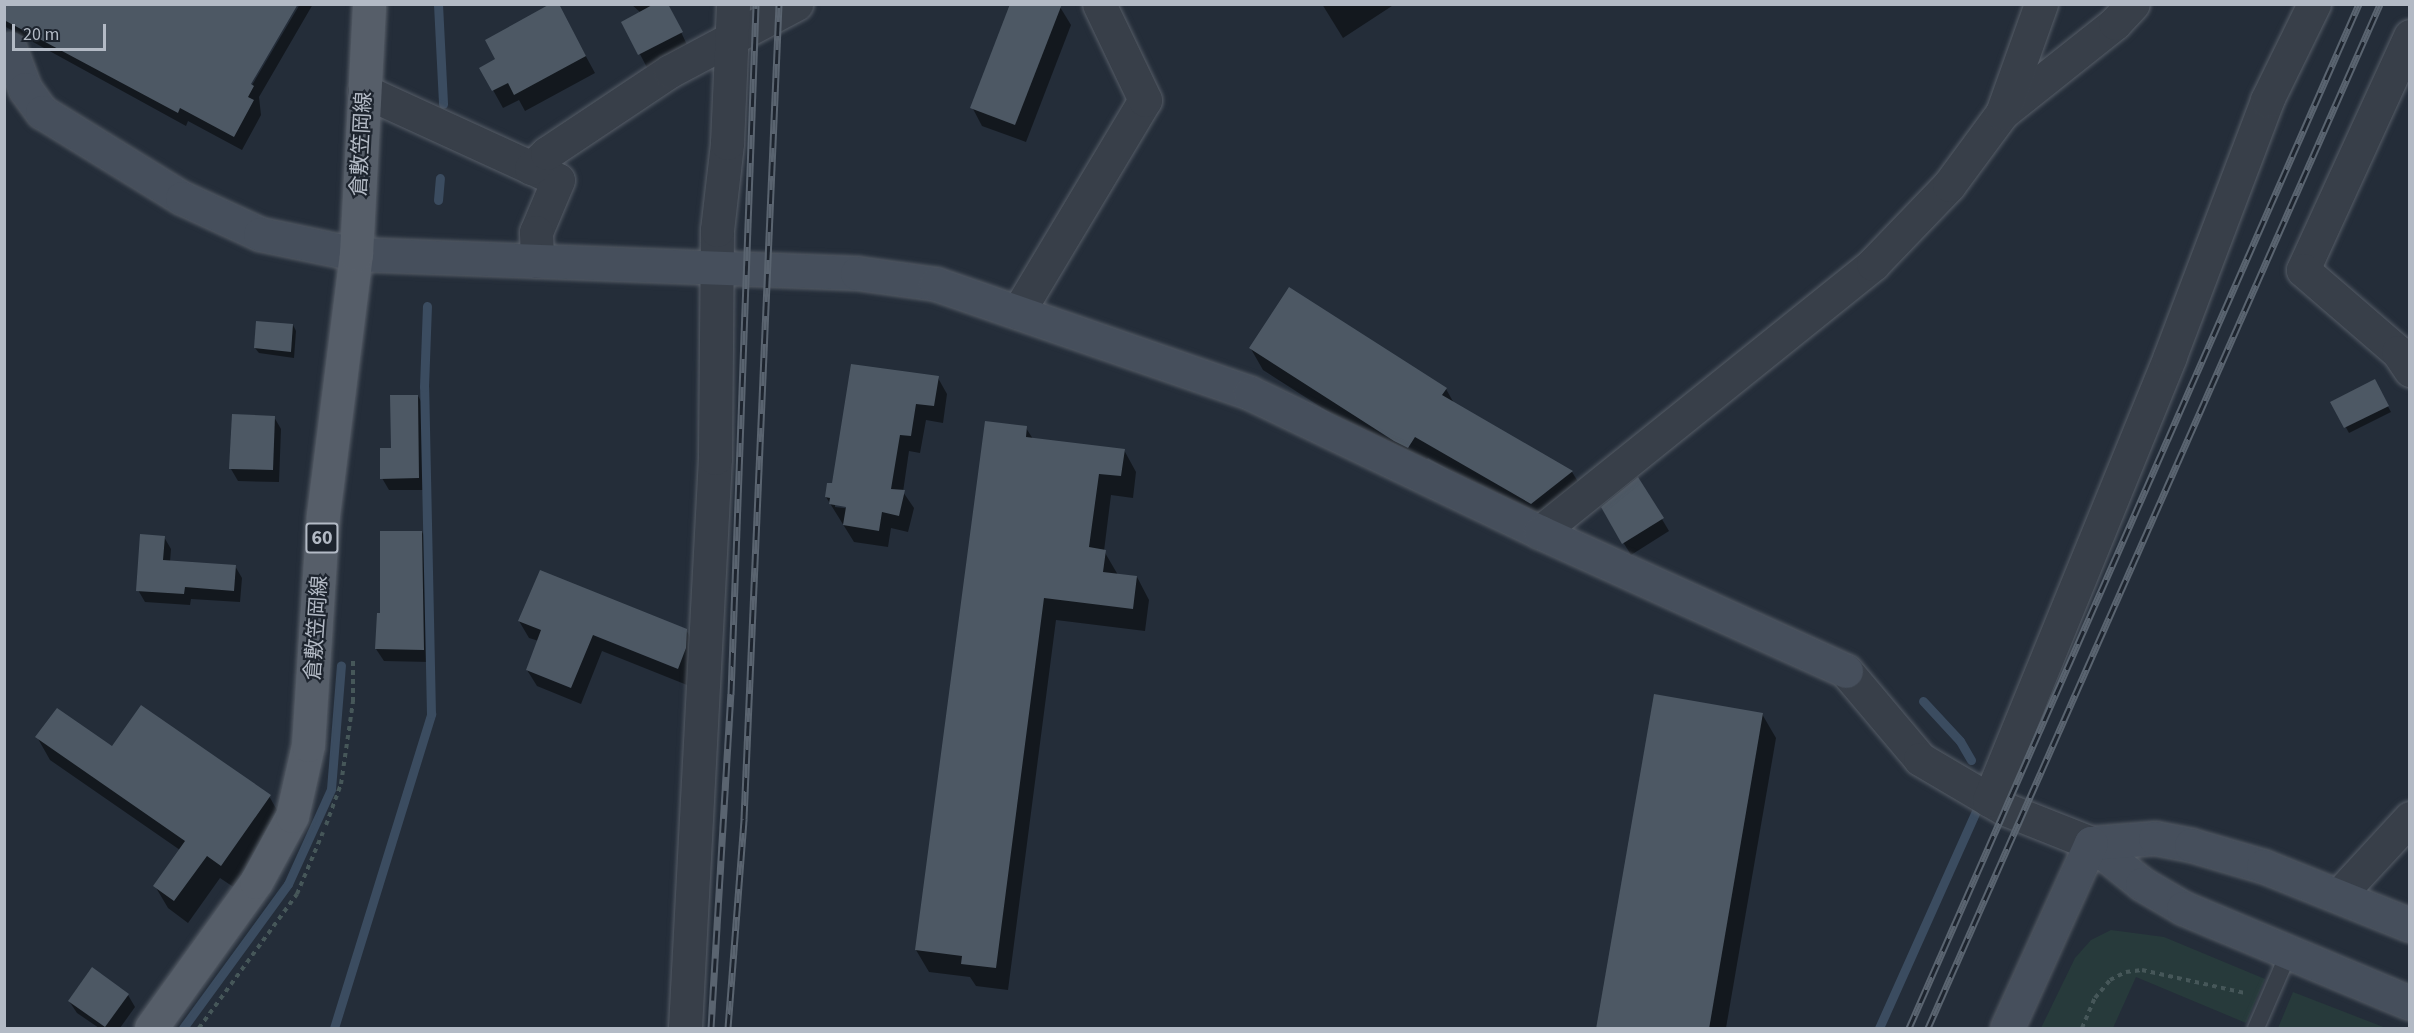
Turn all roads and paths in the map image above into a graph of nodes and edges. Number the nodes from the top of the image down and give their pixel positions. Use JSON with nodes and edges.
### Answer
{"nodes":[{"id":1,"x":369,"y":4,"type":"edge"},
{"id":2,"x":733,"y":4,"type":"edge"},
{"id":3,"x":796,"y":4,"type":"edge"},
{"id":4,"x":1099,"y":4,"type":"edge"},
{"id":5,"x":2041,"y":4,"type":"edge"},
{"id":6,"x":2133,"y":4,"type":"edge"},
{"id":7,"x":2314,"y":4,"type":"edge"},
{"id":8,"x":2409,"y":36,"type":"edge"},
{"id":9,"x":732,"y":39,"type":"junction"},
{"id":10,"x":7,"y":47,"type":"edge"},
{"id":11,"x":364,"y":91,"type":"junction"},
{"id":12,"x":2002,"y":113,"type":"junction"},
{"id":13,"x":531,"y":168,"type":"junction"},
{"id":14,"x":356,"y":254,"type":"junction"},
{"id":15,"x":537,"y":261,"type":"junction"},
{"id":16,"x":715,"y":268,"type":"junction"},
{"id":17,"x":1018,"y":312,"type":"junction"},
{"id":18,"x":2409,"y":370,"type":"edge"},
{"id":19,"x":1540,"y":532,"type":"junction"},
{"id":20,"x":1989,"y":800,"type":"junction"},
{"id":21,"x":2409,"y":818,"type":"edge"},
{"id":22,"x":2091,"y":843,"type":"junction"},
{"id":23,"x":2339,"y":895,"type":"junction"},
{"id":24,"x":2409,"y":925,"type":"edge"},
{"id":25,"x":2289,"y":952,"type":"junction"},
{"id":26,"x":2269,"y":998,"type":"junction"},
{"id":27,"x":2409,"y":1003,"type":"edge"},
{"id":28,"x":151,"y":1029,"type":"edge"},
{"id":29,"x":685,"y":1029,"type":"edge"},
{"id":30,"x":2007,"y":1029,"type":"edge"},
{"id":31,"x":2082,"y":1029,"type":"edge"},
{"id":32,"x":2256,"y":1029,"type":"edge"}],
"edges":[{"from":1,"to":11,"type":"main road","name":"倉敷笠岡線","number":"60"},
{"from":2,"to":9,"type":"street"},
{"from":3,"to":9,"type":"street"},
{"from":4,"to":17,"type":"street"},
{"from":5,"to":12,"type":"street"},
{"from":6,"to":12,"type":"street"},
{"from":7,"to":20,"type":"street"},
{"from":8,"to":18,"type":"street"},
{"from":9,"to":13,"type":"street"},
{"from":9,"to":16,"type":"street"},
{"from":10,"to":14,"type":"street"},
{"from":11,"to":13,"type":"street"},
{"from":11,"to":14,"type":"main road","name":"倉敷笠岡線","number":"60"},
{"from":12,"to":19,"type":"street"},
{"from":13,"to":15,"type":"street"},
{"from":14,"to":15,"type":"street"},
{"from":14,"to":28,"type":"main road","name":"倉敷笠岡線","number":"60"},
{"from":15,"to":16,"type":"street"},
{"from":16,"to":17,"type":"street"},
{"from":16,"to":29,"type":"street"},
{"from":17,"to":19,"type":"street"},
{"from":19,"to":20,"type":"street"},
{"from":20,"to":22,"type":"street"},
{"from":21,"to":23,"type":"street"},
{"from":22,"to":23,"type":"street"},
{"from":22,"to":25,"type":"street"},
{"from":22,"to":30,"type":"street"},
{"from":23,"to":24,"type":"street"},
{"from":25,"to":26,"type":"lane"},
{"from":25,"to":27,"type":"street"},
{"from":26,"to":31,"type":"path"},
{"from":26,"to":32,"type":"lane"}]}
